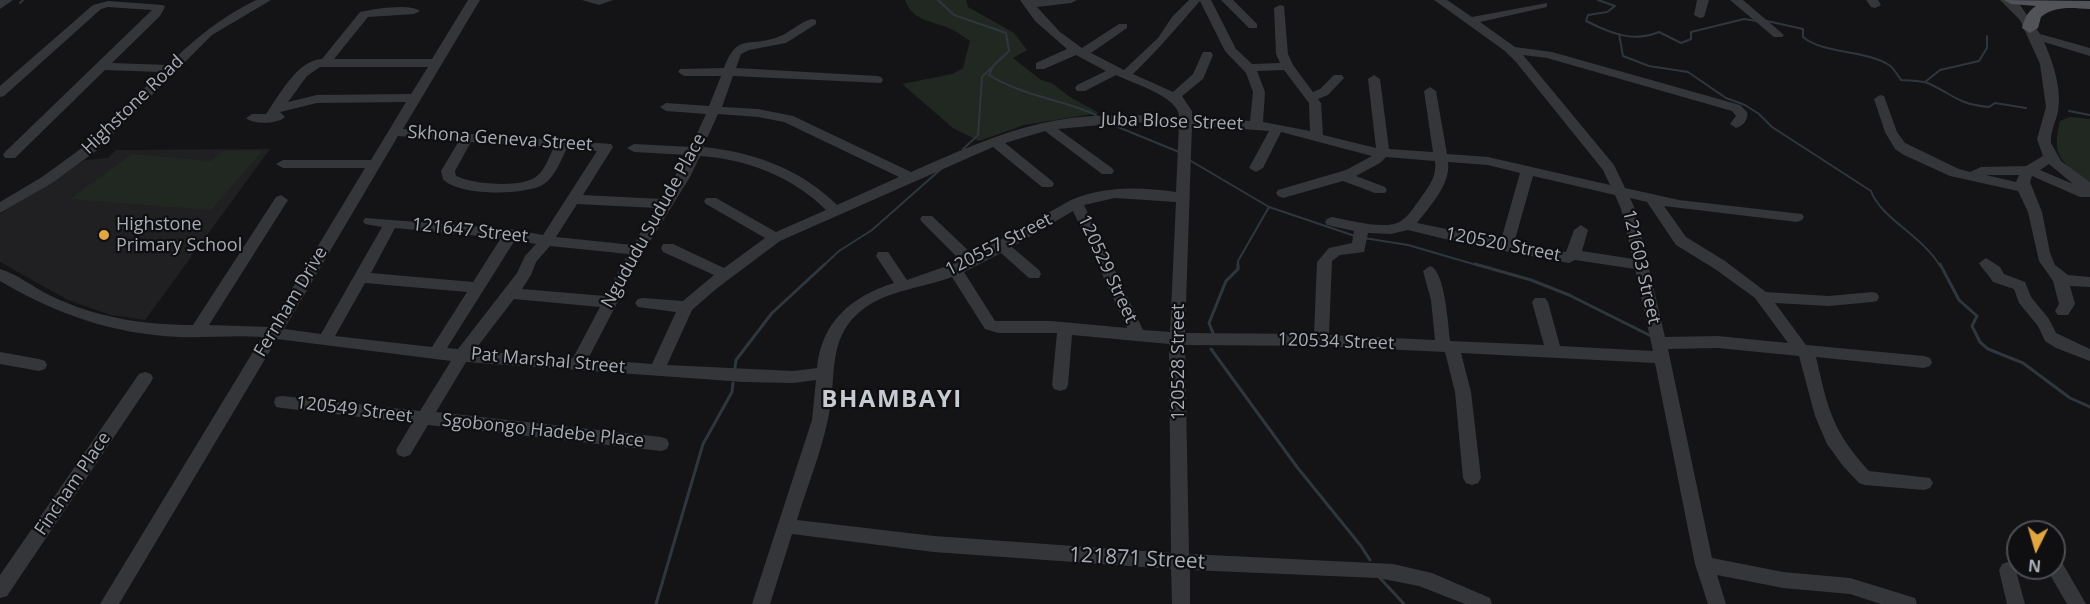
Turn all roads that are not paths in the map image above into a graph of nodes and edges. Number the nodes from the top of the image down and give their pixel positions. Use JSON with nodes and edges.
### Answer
{"nodes":[{"id":1,"x":7,"y":0,"type":"edge"},
{"id":2,"x":265,"y":0,"type":"edge"},
{"id":3,"x":474,"y":0,"type":"edge"},
{"id":4,"x":588,"y":0,"type":"edge"},
{"id":5,"x":607,"y":0,"type":"edge"},
{"id":6,"x":1071,"y":0,"type":"edge"},
{"id":7,"x":1195,"y":0,"type":"edge"},
{"id":8,"x":1205,"y":0,"type":"edge"},
{"id":9,"x":1227,"y":0,"type":"edge"},
{"id":10,"x":1440,"y":0,"type":"edge"},
{"id":11,"x":1703,"y":0,"type":"edge"},
{"id":12,"x":1736,"y":0,"type":"edge"},
{"id":13,"x":2014,"y":1,"type":"edge"},
{"id":14,"x":133,"y":2,"type":"edge"},
{"id":15,"x":1027,"y":3,"type":"edge"},
{"id":16,"x":2068,"y":4,"type":"junction"},
{"id":17,"x":1543,"y":5,"type":"dead end"},
{"id":18,"x":2090,"y":5,"type":"edge"},
{"id":19,"x":0,"y":6,"type":"edge"},
{"id":20,"x":1280,"y":8,"type":"dead end"},
{"id":21,"x":414,"y":11,"type":"dead end"},
{"id":22,"x":1700,"y":15,"type":"dead end"},
{"id":23,"x":1470,"y":21,"type":"junction"},
{"id":24,"x":812,"y":22,"type":"dead end"},
{"id":25,"x":1123,"y":26,"type":"dead end"},
{"id":26,"x":1253,"y":26,"type":"dead end"},
{"id":27,"x":2032,"y":32,"type":"junction"},
{"id":28,"x":1778,"y":35,"type":"dead end"},
{"id":29,"x":1511,"y":50,"type":"junction"},
{"id":30,"x":1079,"y":52,"type":"junction"},
{"id":31,"x":2090,"y":52,"type":"edge"},
{"id":32,"x":1207,"y":55,"type":"dead end"},
{"id":33,"x":326,"y":62,"type":"junction"},
{"id":34,"x":436,"y":63,"type":"junction"},
{"id":35,"x":102,"y":66,"type":"junction"},
{"id":36,"x":1040,"y":66,"type":"dead end"},
{"id":37,"x":1287,"y":66,"type":"junction"},
{"id":38,"x":1249,"y":68,"type":"junction"},
{"id":39,"x":171,"y":69,"type":"junction"},
{"id":40,"x":684,"y":72,"type":"dead end"},
{"id":41,"x":729,"y":72,"type":"junction"},
{"id":42,"x":1122,"y":72,"type":"junction"},
{"id":43,"x":1338,"y":78,"type":"dead end"},
{"id":44,"x":1374,"y":79,"type":"dead end"},
{"id":45,"x":877,"y":80,"type":"dead end"},
{"id":46,"x":1081,"y":88,"type":"dead end"},
{"id":47,"x":1430,"y":91,"type":"dead end"},
{"id":48,"x":0,"y":93,"type":"edge"},
{"id":49,"x":1174,"y":97,"type":"junction"},
{"id":50,"x":1312,"y":97,"type":"junction"},
{"id":51,"x":415,"y":98,"type":"junction"},
{"id":52,"x":1880,"y":99,"type":"dead end"},
{"id":53,"x":666,"y":107,"type":"dead end"},
{"id":54,"x":714,"y":110,"type":"junction"},
{"id":55,"x":273,"y":113,"type":"junction"},
{"id":56,"x":288,"y":117,"type":"dead end"},
{"id":57,"x":252,"y":118,"type":"dead end"},
{"id":58,"x":1187,"y":120,"type":"junction"},
{"id":59,"x":1736,"y":124,"type":"dead end"},
{"id":60,"x":1257,"y":125,"type":"junction"},
{"id":61,"x":1046,"y":126,"type":"junction"},
{"id":62,"x":1277,"y":128,"type":"junction"},
{"id":63,"x":394,"y":132,"type":"junction"},
{"id":64,"x":468,"y":136,"type":"junction"},
{"id":65,"x":1317,"y":138,"type":"junction"},
{"id":66,"x":994,"y":141,"type":"junction"},
{"id":67,"x":563,"y":143,"type":"junction"},
{"id":68,"x":634,"y":148,"type":"dead end"},
{"id":69,"x":695,"y":153,"type":"junction"},
{"id":70,"x":1383,"y":153,"type":"junction"},
{"id":71,"x":10,"y":155,"type":"dead end"},
{"id":72,"x":1441,"y":156,"type":"junction"},
{"id":73,"x":2052,"y":157,"type":"junction"},
{"id":74,"x":283,"y":164,"type":"dead end"},
{"id":75,"x":375,"y":164,"type":"junction"},
{"id":76,"x":1256,"y":168,"type":"dead end"},
{"id":77,"x":1527,"y":170,"type":"junction"},
{"id":78,"x":2029,"y":170,"type":"junction"},
{"id":79,"x":1107,"y":171,"type":"dead end"},
{"id":80,"x":1341,"y":175,"type":"junction"},
{"id":81,"x":910,"y":177,"type":"junction"},
{"id":82,"x":1972,"y":177,"type":"junction"},
{"id":83,"x":1047,"y":184,"type":"dead end"},
{"id":84,"x":2024,"y":188,"type":"junction"},
{"id":85,"x":2090,"y":188,"type":"edge"},
{"id":86,"x":1380,"y":190,"type":"dead end"},
{"id":87,"x":1622,"y":193,"type":"junction"},
{"id":88,"x":1283,"y":194,"type":"dead end"},
{"id":89,"x":2090,"y":197,"type":"edge"},
{"id":90,"x":1183,"y":198,"type":"junction"},
{"id":91,"x":573,"y":199,"type":"junction"},
{"id":92,"x":1652,"y":199,"type":"junction"},
{"id":93,"x":281,"y":200,"type":"dead end"},
{"id":94,"x":711,"y":201,"type":"dead end"},
{"id":95,"x":1076,"y":203,"type":"junction"},
{"id":96,"x":666,"y":204,"type":"junction"},
{"id":97,"x":0,"y":208,"type":"edge"},
{"id":98,"x":834,"y":210,"type":"junction"},
{"id":99,"x":1797,"y":217,"type":"dead end"},
{"id":100,"x":927,"y":219,"type":"dead end"},
{"id":101,"x":370,"y":221,"type":"dead end"},
{"id":102,"x":1332,"y":222,"type":"dead end"},
{"id":103,"x":391,"y":223,"type":"junction"},
{"id":104,"x":1407,"y":225,"type":"junction"},
{"id":105,"x":1581,"y":230,"type":"dead end"},
{"id":106,"x":511,"y":234,"type":"junction"},
{"id":107,"x":1360,"y":237,"type":"junction"},
{"id":108,"x":775,"y":238,"type":"junction"},
{"id":109,"x":547,"y":241,"type":"junction"},
{"id":110,"x":1002,"y":246,"type":"junction"},
{"id":111,"x":1506,"y":247,"type":"junction"},
{"id":112,"x":668,"y":248,"type":"dead end"},
{"id":113,"x":637,"y":250,"type":"junction"},
{"id":114,"x":1574,"y":255,"type":"junction"},
{"id":115,"x":883,"y":256,"type":"dead end"},
{"id":116,"x":971,"y":262,"type":"junction"},
{"id":117,"x":1986,"y":263,"type":"dead end"},
{"id":118,"x":1642,"y":265,"type":"junction"},
{"id":119,"x":955,"y":270,"type":"junction"},
{"id":120,"x":1430,"y":271,"type":"dead end"},
{"id":121,"x":0,"y":274,"type":"edge"},
{"id":122,"x":725,"y":274,"type":"junction"},
{"id":123,"x":1034,"y":274,"type":"dead end"},
{"id":124,"x":361,"y":277,"type":"junction"},
{"id":125,"x":2060,"y":278,"type":"junction"},
{"id":126,"x":2090,"y":282,"type":"edge"},
{"id":127,"x":903,"y":285,"type":"junction"},
{"id":128,"x":476,"y":287,"type":"junction"},
{"id":129,"x":509,"y":292,"type":"junction"},
{"id":130,"x":1763,"y":297,"type":"junction"},
{"id":131,"x":1872,"y":297,"type":"dead end"},
{"id":132,"x":609,"y":302,"type":"junction"},
{"id":133,"x":1540,"y":302,"type":"dead end"},
{"id":134,"x":643,"y":303,"type":"dead end"},
{"id":135,"x":686,"y":307,"type":"junction"},
{"id":136,"x":2063,"y":311,"type":"dead end"},
{"id":137,"x":1065,"y":328,"type":"junction"},
{"id":138,"x":197,"y":331,"type":"junction"},
{"id":139,"x":273,"y":333,"type":"junction"},
{"id":140,"x":1138,"y":335,"type":"junction"},
{"id":141,"x":1177,"y":339,"type":"junction"},
{"id":142,"x":1321,"y":340,"type":"junction"},
{"id":143,"x":325,"y":341,"type":"junction"},
{"id":144,"x":1448,"y":347,"type":"junction"},
{"id":145,"x":1801,"y":349,"type":"junction"},
{"id":146,"x":1552,"y":350,"type":"junction"},
{"id":147,"x":1659,"y":350,"type":"junction"},
{"id":148,"x":436,"y":352,"type":"junction"},
{"id":149,"x":463,"y":354,"type":"junction"},
{"id":150,"x":2090,"y":355,"type":"edge"},
{"id":151,"x":0,"y":358,"type":"edge"},
{"id":152,"x":1924,"y":362,"type":"dead end"},
{"id":153,"x":39,"y":365,"type":"dead end"},
{"id":154,"x":577,"y":365,"type":"junction"},
{"id":155,"x":657,"y":370,"type":"junction"},
{"id":156,"x":823,"y":373,"type":"junction"},
{"id":157,"x":145,"y":378,"type":"dead end"},
{"id":158,"x":1060,"y":384,"type":"dead end"},
{"id":159,"x":282,"y":402,"type":"dead end"},
{"id":160,"x":426,"y":418,"type":"junction"},
{"id":161,"x":661,"y":444,"type":"dead end"},
{"id":162,"x":404,"y":450,"type":"dead end"},
{"id":163,"x":1472,"y":478,"type":"dead end"},
{"id":164,"x":1924,"y":483,"type":"dead end"},
{"id":165,"x":787,"y":526,"type":"junction"},
{"id":166,"x":1179,"y":561,"type":"junction"},
{"id":167,"x":1704,"y":564,"type":"junction"},
{"id":168,"x":2010,"y":580,"type":"edge"},
{"id":169,"x":2063,"y":580,"type":"edge"},
{"id":170,"x":0,"y":590,"type":"edge"},
{"id":171,"x":109,"y":604,"type":"edge"},
{"id":172,"x":761,"y":604,"type":"edge"},
{"id":173,"x":1181,"y":604,"type":"edge"},
{"id":174,"x":1483,"y":604,"type":"edge"},
{"id":175,"x":1717,"y":604,"type":"edge"},
{"id":176,"x":1908,"y":604,"type":"edge"},
{"id":177,"x":2016,"y":604,"type":"edge"},
{"id":178,"x":2077,"y":604,"type":"edge"}],
"edges":[{"from":1,"to":19,"type":"street"},
{"from":2,"to":39,"type":"street","name":"Highstone Road"},
{"from":3,"to":34,"type":"street","name":"Fernham Drive"},
{"from":4,"to":5,"type":"street"},
{"from":6,"to":15,"type":"street"},
{"from":7,"to":42,"type":"street"},
{"from":8,"to":38,"type":"street"},
{"from":9,"to":26,"type":"street"},
{"from":10,"to":23,"type":"street","name":"121603 Street"},
{"from":11,"to":22,"type":"street"},
{"from":12,"to":28,"type":"street"},
{"from":13,"to":16,"type":"main road"},
{"from":13,"to":27,"type":"street"},
{"from":14,"to":35,"type":"street"},
{"from":14,"to":48,"type":"street"},
{"from":15,"to":30,"type":"street"},
{"from":16,"to":18,"type":"main road"},
{"from":16,"to":27,"type":"main road"},
{"from":17,"to":23,"type":"street"},
{"from":20,"to":37,"type":"street"},
{"from":21,"to":33,"type":"street"},
{"from":23,"to":29,"type":"street","name":"121603 Street"},
{"from":24,"to":41,"type":"street","name":"Ngududu Sudude Place"},
{"from":25,"to":30,"type":"street"},
{"from":27,"to":31,"type":"street"},
{"from":27,"to":73,"type":"street"},
{"from":29,"to":59,"type":"street"},
{"from":29,"to":87,"type":"street","name":"121603 Street"},
{"from":30,"to":36,"type":"street"},
{"from":30,"to":42,"type":"street"},
{"from":32,"to":49,"type":"street"},
{"from":33,"to":34,"type":"street"},
{"from":33,"to":55,"type":"street"},
{"from":34,"to":51,"type":"street","name":"Fernham Drive"},
{"from":35,"to":39,"type":"street"},
{"from":35,"to":71,"type":"street"},
{"from":37,"to":38,"type":"street"},
{"from":37,"to":50,"type":"street"},
{"from":38,"to":60,"type":"street"},
{"from":39,"to":97,"type":"street","name":"Highstone Road"},
{"from":40,"to":41,"type":"street"},
{"from":41,"to":45,"type":"street"},
{"from":41,"to":54,"type":"street","name":"Ngududu Sudude Place"},
{"from":42,"to":46,"type":"street"},
{"from":42,"to":49,"type":"street"},
{"from":43,"to":50,"type":"street"},
{"from":44,"to":70,"type":"street"},
{"from":47,"to":72,"type":"street"},
{"from":49,"to":58,"type":"street"},
{"from":50,"to":65,"type":"street"},
{"from":51,"to":55,"type":"street"},
{"from":51,"to":63,"type":"street","name":"Fernham Drive"},
{"from":52,"to":82,"type":"street"},
{"from":53,"to":54,"type":"street"},
{"from":54,"to":69,"type":"street","name":"Ngududu Sudude Place"},
{"from":54,"to":81,"type":"street"},
{"from":55,"to":56,"type":"street"},
{"from":55,"to":57,"type":"street"},
{"from":58,"to":60,"type":"street","name":"Juba Blose Street"},
{"from":58,"to":61,"type":"street","name":"Juba Blose Street"},
{"from":58,"to":90,"type":"street","name":"120528 Street"},
{"from":60,"to":62,"type":"street","name":"Juba Blose Street"},
{"from":61,"to":66,"type":"street","name":"Juba Blose Street"},
{"from":61,"to":79,"type":"street"},
{"from":62,"to":65,"type":"street","name":"Juba Blose Street"},
{"from":62,"to":76,"type":"street"},
{"from":63,"to":64,"type":"street","name":"Skhona Geneva Street"},
{"from":63,"to":75,"type":"street","name":"Fernham Drive"},
{"from":64,"to":67,"type":"street","name":"Skhona Geneva Street"},
{"from":64,"to":67,"type":"street"},
{"from":65,"to":70,"type":"street","name":"Juba Blose Street"},
{"from":66,"to":81,"type":"street","name":"Juba Blose Street"},
{"from":66,"to":83,"type":"street"},
{"from":67,"to":91,"type":"street","name":"Skhona Geneva Street"},
{"from":68,"to":69,"type":"street"},
{"from":69,"to":96,"type":"street","name":"Ngududu Sudude Place"},
{"from":69,"to":98,"type":"street"},
{"from":70,"to":72,"type":"street","name":"Juba Blose Street"},
{"from":70,"to":80,"type":"street"},
{"from":72,"to":77,"type":"street","name":"Juba Blose Street"},
{"from":72,"to":104,"type":"street"},
{"from":73,"to":78,"type":"street"},
{"from":73,"to":85,"type":"street"},
{"from":74,"to":75,"type":"street"},
{"from":75,"to":139,"type":"street","name":"Fernham Drive"},
{"from":77,"to":87,"type":"street","name":"Juba Blose Street"},
{"from":77,"to":111,"type":"street"},
{"from":78,"to":82,"type":"street"},
{"from":78,"to":84,"type":"street"},
{"from":78,"to":89,"type":"street"},
{"from":80,"to":86,"type":"street"},
{"from":80,"to":88,"type":"street"},
{"from":81,"to":98,"type":"street","name":"Juba Blose Street"},
{"from":82,"to":84,"type":"street"},
{"from":84,"to":125,"type":"street"},
{"from":87,"to":92,"type":"street","name":"Juba Blose Street"},
{"from":87,"to":118,"type":"street","name":"121603 Street"},
{"from":90,"to":95,"type":"street","name":"120557 Street"},
{"from":90,"to":141,"type":"street","name":"120528 Street"},
{"from":91,"to":96,"type":"street"},
{"from":91,"to":109,"type":"street"},
{"from":92,"to":99,"type":"street","name":"Juba Blose Street"},
{"from":92,"to":130,"type":"street"},
{"from":93,"to":138,"type":"street"},
{"from":94,"to":108,"type":"street"},
{"from":95,"to":110,"type":"street","name":"120557 Street"},
{"from":95,"to":140,"type":"street","name":"120529 Street"},
{"from":96,"to":113,"type":"street","name":"Ngududu Sudude Place"},
{"from":98,"to":108,"type":"street","name":"Juba Blose Street"},
{"from":100,"to":116,"type":"street"},
{"from":101,"to":103,"type":"street","name":"121647 Street"},
{"from":102,"to":107,"type":"street","name":"120520 Street"},
{"from":103,"to":106,"type":"street","name":"121647 Street"},
{"from":103,"to":124,"type":"street","name":"121647 Street"},
{"from":104,"to":107,"type":"street","name":"120520 Street"},
{"from":104,"to":111,"type":"street","name":"120520 Street"},
{"from":105,"to":114,"type":"street","name":"120520 Street"},
{"from":106,"to":109,"type":"street","name":"121647 Street"},
{"from":106,"to":128,"type":"street"},
{"from":107,"to":142,"type":"street"},
{"from":108,"to":122,"type":"street","name":"Juba Blose Street"},
{"from":109,"to":113,"type":"street","name":"121647 Street"},
{"from":109,"to":129,"type":"street"},
{"from":110,"to":116,"type":"street","name":"120557 Street"},
{"from":110,"to":123,"type":"street"},
{"from":111,"to":114,"type":"street","name":"120520 Street"},
{"from":112,"to":122,"type":"street"},
{"from":113,"to":132,"type":"street","name":"Ngududu Sudude Place"},
{"from":114,"to":118,"type":"street"},
{"from":115,"to":127,"type":"street"},
{"from":116,"to":119,"type":"street","name":"120557 Street"},
{"from":117,"to":150,"type":"street"},
{"from":118,"to":147,"type":"street","name":"121603 Street"},
{"from":119,"to":127,"type":"street","name":"120557 Street"},
{"from":119,"to":137,"type":"street","name":"120534 Street"},
{"from":120,"to":144,"type":"street"},
{"from":121,"to":138,"type":"street","name":"Pat Marshal Street"},
{"from":122,"to":135,"type":"street","name":"Juba Blose Street"},
{"from":124,"to":128,"type":"street"},
{"from":124,"to":143,"type":"street","name":"121647 Street"},
{"from":125,"to":126,"type":"street"},
{"from":125,"to":136,"type":"street"},
{"from":127,"to":156,"type":"street","name":"120557 Street"},
{"from":128,"to":148,"type":"street"},
{"from":129,"to":132,"type":"street"},
{"from":129,"to":149,"type":"street"},
{"from":130,"to":131,"type":"street"},
{"from":130,"to":145,"type":"street"},
{"from":132,"to":154,"type":"street","name":"Ngududu Sudude Place"},
{"from":133,"to":146,"type":"street"},
{"from":134,"to":135,"type":"street"},
{"from":135,"to":155,"type":"street","name":"Juba Blose Street"},
{"from":137,"to":140,"type":"street","name":"120534 Street"},
{"from":137,"to":158,"type":"street"},
{"from":138,"to":139,"type":"street","name":"Pat Marshal Street"},
{"from":139,"to":143,"type":"street","name":"Pat Marshal Street"},
{"from":139,"to":171,"type":"street","name":"Fernham Drive"},
{"from":140,"to":141,"type":"street","name":"120534 Street"},
{"from":141,"to":142,"type":"street","name":"120534 Street"},
{"from":141,"to":166,"type":"street","name":"120528 Street"},
{"from":142,"to":144,"type":"street","name":"120534 Street"},
{"from":143,"to":148,"type":"street","name":"Pat Marshal Street"},
{"from":144,"to":146,"type":"street","name":"120534 Street"},
{"from":144,"to":163,"type":"street"},
{"from":145,"to":147,"type":"street","name":"120534 Street"},
{"from":145,"to":152,"type":"street","name":"120534 Street"},
{"from":145,"to":164,"type":"street"},
{"from":146,"to":147,"type":"street","name":"120534 Street"},
{"from":147,"to":167,"type":"street","name":"121603 Street"},
{"from":148,"to":149,"type":"street","name":"Pat Marshal Street"},
{"from":149,"to":154,"type":"street","name":"Pat Marshal Street"},
{"from":149,"to":160,"type":"street"},
{"from":151,"to":153,"type":"street"},
{"from":154,"to":155,"type":"street","name":"Pat Marshal Street"},
{"from":155,"to":156,"type":"street","name":"Pat Marshal Street"},
{"from":156,"to":165,"type":"street","name":"120557 Street"},
{"from":157,"to":170,"type":"street","name":"Fincham Place"},
{"from":159,"to":160,"type":"street","name":"120549 Street"},
{"from":160,"to":161,"type":"street","name":"Sgobongo Hadebe Place"},
{"from":160,"to":162,"type":"street"},
{"from":165,"to":166,"type":"street","name":"121871 Street"},
{"from":165,"to":172,"type":"street","name":"120557 Street"},
{"from":166,"to":173,"type":"street","name":"120528 Street"},
{"from":166,"to":174,"type":"street","name":"121871 Street"},
{"from":167,"to":175,"type":"street","name":"121603 Street"},
{"from":167,"to":176,"type":"street"},
{"from":168,"to":177,"type":"street"},
{"from":169,"to":178,"type":"street"}]}
